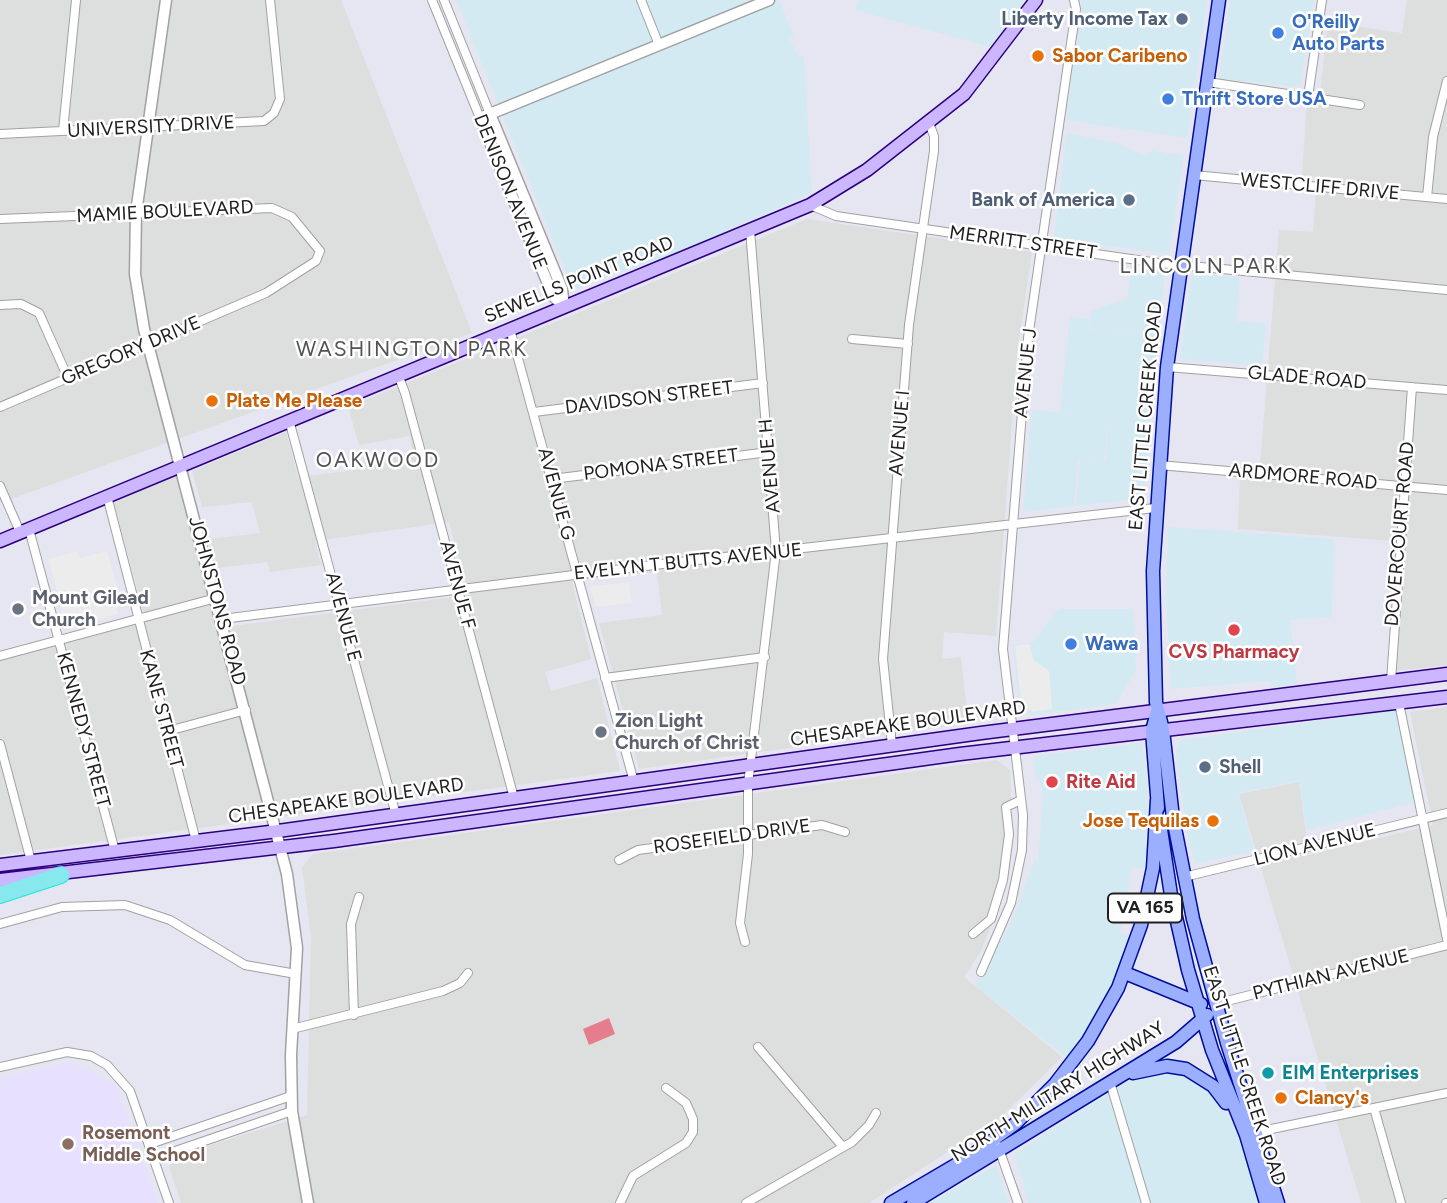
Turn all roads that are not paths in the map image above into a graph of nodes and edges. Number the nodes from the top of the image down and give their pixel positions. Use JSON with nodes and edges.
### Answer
{"nodes":[{"id":1,"x":76,"y":0,"type":"edge"},
{"id":2,"x":166,"y":0,"type":"edge"},
{"id":3,"x":270,"y":0,"type":"edge"},
{"id":4,"x":432,"y":0,"type":"edge"},
{"id":5,"x":444,"y":0,"type":"edge"},
{"id":6,"x":641,"y":0,"type":"edge"},
{"id":7,"x":769,"y":0,"type":"edge"},
{"id":8,"x":1036,"y":0,"type":"edge"},
{"id":9,"x":1074,"y":0,"type":"edge"},
{"id":10,"x":1219,"y":0,"type":"edge"},
{"id":11,"x":1322,"y":0,"type":"edge"},
{"id":12,"x":659,"y":45,"type":"junction"},
{"id":13,"x":1208,"y":82,"type":"junction"},
{"id":14,"x":1447,"y":82,"type":"edge"},
{"id":15,"x":1308,"y":97,"type":"junction"},
{"id":16,"x":1360,"y":105,"type":"dead end"},
{"id":17,"x":485,"y":116,"type":"junction"},
{"id":18,"x":929,"y":122,"type":"junction"},
{"id":19,"x":149,"y":128,"type":"junction"},
{"id":20,"x":63,"y":131,"type":"junction"},
{"id":21,"x":0,"y":134,"type":"edge"},
{"id":22,"x":1194,"y":175,"type":"junction"},
{"id":23,"x":1427,"y":197,"type":"junction"},
{"id":24,"x":1447,"y":198,"type":"edge"},
{"id":25,"x":810,"y":205,"type":"junction"},
{"id":26,"x":136,"y":213,"type":"junction"},
{"id":27,"x":0,"y":219,"type":"edge"},
{"id":28,"x":923,"y":229,"type":"junction"},
{"id":29,"x":750,"y":230,"type":"junction"},
{"id":30,"x":1042,"y":246,"type":"junction"},
{"id":31,"x":1181,"y":266,"type":"junction"},
{"id":32,"x":1447,"y":290,"type":"edge"},
{"id":33,"x":263,"y":295,"type":"joint"},
{"id":34,"x":0,"y":305,"type":"edge"},
{"id":35,"x":564,"y":307,"type":"junction"},
{"id":36,"x":510,"y":329,"type":"junction"},
{"id":37,"x":852,"y":339,"type":"dead end"},
{"id":38,"x":149,"y":344,"type":"junction"},
{"id":39,"x":908,"y":344,"type":"junction"},
{"id":40,"x":1167,"y":367,"type":"junction"},
{"id":41,"x":394,"y":377,"type":"junction"},
{"id":42,"x":68,"y":378,"type":"junction"},
{"id":43,"x":763,"y":383,"type":"junction"},
{"id":44,"x":1412,"y":387,"type":"junction"},
{"id":45,"x":1447,"y":390,"type":"edge"},
{"id":46,"x":0,"y":407,"type":"edge"},
{"id":47,"x":534,"y":412,"type":"junction"},
{"id":48,"x":289,"y":420,"type":"junction"},
{"id":49,"x":769,"y":452,"type":"junction"},
{"id":50,"x":181,"y":464,"type":"junction"},
{"id":51,"x":1158,"y":465,"type":"junction"},
{"id":52,"x":552,"y":479,"type":"junction"},
{"id":53,"x":0,"y":486,"type":"edge"},
{"id":54,"x":1403,"y":486,"type":"junction"},
{"id":55,"x":1447,"y":490,"type":"edge"},
{"id":56,"x":107,"y":496,"type":"junction"},
{"id":57,"x":1155,"y":508,"type":"junction"},
{"id":58,"x":1013,"y":525,"type":"junction"},
{"id":59,"x":24,"y":531,"type":"junction"},
{"id":60,"x":892,"y":539,"type":"junction"},
{"id":61,"x":0,"y":541,"type":"edge"},
{"id":62,"x":776,"y":551,"type":"junction"},
{"id":63,"x":577,"y":574,"type":"junction"},
{"id":64,"x":458,"y":589,"type":"junction"},
{"id":65,"x":216,"y":598,"type":"junction"},
{"id":66,"x":340,"y":604,"type":"junction"},
{"id":67,"x":137,"y":619,"type":"junction"},
{"id":68,"x":222,"y":620,"type":"junction"},
{"id":69,"x":58,"y":640,"type":"junction"},
{"id":70,"x":0,"y":656,"type":"edge"},
{"id":71,"x":765,"y":657,"type":"junction"},
{"id":72,"x":1447,"y":674,"type":"edge"},
{"id":73,"x":606,"y":678,"type":"junction"},
{"id":74,"x":1391,"y":681,"type":"junction"},
{"id":75,"x":1447,"y":697,"type":"edge"},
{"id":76,"x":1399,"y":703,"type":"junction"},
{"id":77,"x":246,"y":710,"type":"junction"},
{"id":78,"x":1157,"y":712,"type":"junction"},
{"id":79,"x":1013,"y":730,"type":"junction"},
{"id":80,"x":1157,"y":730,"type":"junction"},
{"id":81,"x":168,"y":731,"type":"junction"},
{"id":82,"x":0,"y":744,"type":"edge"},
{"id":83,"x":892,"y":745,"type":"junction"},
{"id":84,"x":1015,"y":747,"type":"junction"},
{"id":85,"x":751,"y":765,"type":"junction"},
{"id":86,"x":634,"y":782,"type":"junction"},
{"id":87,"x":748,"y":783,"type":"junction"},
{"id":88,"x":514,"y":798,"type":"junction"},
{"id":89,"x":1021,"y":800,"type":"junction"},
{"id":90,"x":1157,"y":800,"type":"junction"},
{"id":91,"x":1447,"y":813,"type":"edge"},
{"id":92,"x":396,"y":815,"type":"junction"},
{"id":93,"x":1423,"y":819,"type":"junction"},
{"id":94,"x":278,"y":831,"type":"junction"},
{"id":95,"x":845,"y":832,"type":"dead end"},
{"id":96,"x":749,"y":835,"type":"junction"},
{"id":97,"x":196,"y":841,"type":"junction"},
{"id":98,"x":282,"y":848,"type":"junction"},
{"id":99,"x":115,"y":851,"type":"junction"},
{"id":100,"x":619,"y":860,"type":"dead end"},
{"id":101,"x":31,"y":861,"type":"junction"},
{"id":102,"x":0,"y":865,"type":"edge"},
{"id":103,"x":61,"y":875,"type":"junction"},
{"id":104,"x":1184,"y":877,"type":"junction"},
{"id":105,"x":0,"y":880,"type":"edge"},
{"id":106,"x":0,"y":895,"type":"edge"},
{"id":107,"x":359,"y":897,"type":"dead end"},
{"id":108,"x":0,"y":924,"type":"edge"},
{"id":109,"x":973,"y":934,"type":"dead end"},
{"id":110,"x":1447,"y":939,"type":"edge"},
{"id":111,"x":746,"y":942,"type":"dead end"},
{"id":112,"x":1447,"y":945,"type":"edge"},
{"id":113,"x":981,"y":972,"type":"dead end"},
{"id":114,"x":468,"y":973,"type":"dead end"},
{"id":115,"x":1125,"y":973,"type":"junction"},
{"id":116,"x":296,"y":974,"type":"junction"},
{"id":117,"x":1153,"y":985,"type":"junction"},
{"id":118,"x":1198,"y":1004,"type":"junction"},
{"id":119,"x":1215,"y":1004,"type":"junction"},
{"id":120,"x":1107,"y":1010,"type":"junction"},
{"id":121,"x":354,"y":1015,"type":"junction"},
{"id":122,"x":1203,"y":1021,"type":"junction"},
{"id":123,"x":292,"y":1028,"type":"junction"},
{"id":124,"x":758,"y":1047,"type":"dead end"},
{"id":125,"x":0,"y":1067,"type":"edge"},
{"id":126,"x":1110,"y":1082,"type":"junction"},
{"id":127,"x":666,"y":1088,"type":"dead end"},
{"id":128,"x":1447,"y":1093,"type":"edge"},
{"id":129,"x":291,"y":1096,"type":"junction"},
{"id":130,"x":1374,"y":1108,"type":"junction"},
{"id":131,"x":292,"y":1111,"type":"junction"},
{"id":132,"x":876,"y":1113,"type":"dead end"},
{"id":133,"x":1251,"y":1134,"type":"junction"},
{"id":134,"x":150,"y":1144,"type":"junction"},
{"id":135,"x":998,"y":1145,"type":"junction"},
{"id":136,"x":843,"y":1147,"type":"junction"},
{"id":137,"x":155,"y":1158,"type":"junction"},
{"id":138,"x":169,"y":1203,"type":"edge"},
{"id":139,"x":308,"y":1203,"type":"edge"},
{"id":140,"x":620,"y":1203,"type":"edge"},
{"id":141,"x":746,"y":1203,"type":"edge"},
{"id":142,"x":891,"y":1203,"type":"edge"},
{"id":143,"x":913,"y":1203,"type":"edge"},
{"id":144,"x":1018,"y":1203,"type":"edge"},
{"id":145,"x":1146,"y":1203,"type":"edge"},
{"id":146,"x":1266,"y":1203,"type":"edge"},
{"id":147,"x":1278,"y":1203,"type":"edge"},
{"id":148,"x":1401,"y":1203,"type":"edge"}],
"edges":[{"from":1,"to":20,"type":"street"},
{"from":2,"to":19,"type":"street","name":"JOHNSTONS ROAD"},
{"from":3,"to":19,"type":"street","name":"UNIVERSITY DRIVE"},
{"from":4,"to":17,"type":"street","name":"DENISON AVENUE"},
{"from":5,"to":17,"type":"street","name":"DENISON AVENUE"},
{"from":6,"to":12,"type":"street"},
{"from":7,"to":12,"type":"street"},
{"from":8,"to":18,"type":"main road","name":"SEWELLS POINT ROAD"},
{"from":9,"to":30,"type":"street","name":"AVENUE J"},
{"from":10,"to":13,"type":"main road","name":"EAST LITTLE CREEK ROAD","number":"VA 165"},
{"from":11,"to":15,"type":"street"},
{"from":12,"to":17,"type":"street"},
{"from":13,"to":15,"type":"street"},
{"from":13,"to":22,"type":"main road","name":"EAST LITTLE CREEK ROAD","number":"VA 165"},
{"from":14,"to":23,"type":"street"},
{"from":15,"to":16,"type":"street"},
{"from":17,"to":35,"type":"street","name":"DENISON AVENUE"},
{"from":18,"to":25,"type":"main road","name":"SEWELLS POINT ROAD"},
{"from":18,"to":28,"type":"street","name":"AVENUE I"},
{"from":19,"to":20,"type":"street","name":"UNIVERSITY DRIVE"},
{"from":19,"to":26,"type":"street","name":"JOHNSTONS ROAD"},
{"from":20,"to":21,"type":"street","name":"UNIVERSITY DRIVE"},
{"from":22,"to":23,"type":"street","name":"WESTCLIFF DRIVE"},
{"from":22,"to":31,"type":"main road","name":"EAST LITTLE CREEK ROAD","number":"VA 165"},
{"from":23,"to":24,"type":"street","name":"WESTCLIFF DRIVE"},
{"from":25,"to":28,"type":"street","name":"MERRITT STREET"},
{"from":25,"to":29,"type":"main road","name":"SEWELLS POINT ROAD"},
{"from":26,"to":27,"type":"street","name":"MAMIE BOULEVARD"},
{"from":26,"to":33,"type":"street","name":"MAMIE BOULEVARD"},
{"from":26,"to":38,"type":"street","name":"JOHNSTONS ROAD"},
{"from":28,"to":30,"type":"street","name":"MERRITT STREET"},
{"from":28,"to":39,"type":"street","name":"AVENUE I"},
{"from":29,"to":35,"type":"main road","name":"SEWELLS POINT ROAD"},
{"from":29,"to":43,"type":"street","name":"AVENUE H"},
{"from":30,"to":31,"type":"street","name":"MERRITT STREET"},
{"from":30,"to":58,"type":"street","name":"AVENUE J"},
{"from":31,"to":32,"type":"street","name":"MERRITT STREET"},
{"from":31,"to":40,"type":"main road","name":"EAST LITTLE CREEK ROAD","number":"VA 165"},
{"from":33,"to":38,"type":"street","name":"GREGORY DRIVE"},
{"from":34,"to":42,"type":"street"},
{"from":35,"to":36,"type":"main road","name":"SEWELLS POINT ROAD"},
{"from":36,"to":41,"type":"main road","name":"SEWELLS POINT ROAD"},
{"from":36,"to":47,"type":"street","name":"AVENUE G"},
{"from":37,"to":39,"type":"street"},
{"from":38,"to":42,"type":"street","name":"GREGORY DRIVE"},
{"from":38,"to":50,"type":"street","name":"JOHNSTONS ROAD"},
{"from":39,"to":60,"type":"street","name":"AVENUE I"},
{"from":40,"to":44,"type":"street","name":"GLADE ROAD"},
{"from":40,"to":51,"type":"main road","name":"EAST LITTLE CREEK ROAD","number":"VA 165"},
{"from":41,"to":48,"type":"main road","name":"SEWELLS POINT ROAD"},
{"from":41,"to":64,"type":"street","name":"AVENUE F"},
{"from":42,"to":46,"type":"street","name":"GREGORY DRIVE"},
{"from":43,"to":47,"type":"street","name":"DAVIDSON STREET"},
{"from":43,"to":49,"type":"street","name":"AVENUE H"},
{"from":44,"to":45,"type":"street","name":"GLADE ROAD"},
{"from":44,"to":54,"type":"street","name":"DOVERCOURT ROAD"},
{"from":47,"to":52,"type":"street","name":"AVENUE G"},
{"from":48,"to":50,"type":"main road","name":"SEWELLS POINT ROAD"},
{"from":48,"to":66,"type":"street","name":"AVENUE E"},
{"from":49,"to":52,"type":"street","name":"POMONA STREET"},
{"from":49,"to":62,"type":"street","name":"AVENUE H"},
{"from":50,"to":56,"type":"main road","name":"SEWELLS POINT ROAD"},
{"from":50,"to":65,"type":"street","name":"JOHNSTONS ROAD"},
{"from":51,"to":54,"type":"street","name":"ARDMORE ROAD"},
{"from":51,"to":57,"type":"main road","name":"EAST LITTLE CREEK ROAD","number":"VA 165"},
{"from":52,"to":63,"type":"street","name":"AVENUE G"},
{"from":53,"to":59,"type":"street","name":"KENNEDY STREET"},
{"from":54,"to":55,"type":"street","name":"ARDMORE ROAD"},
{"from":54,"to":74,"type":"street","name":"DOVERCOURT ROAD"},
{"from":56,"to":59,"type":"main road","name":"SEWELLS POINT ROAD"},
{"from":56,"to":67,"type":"street","name":"KANE STREET"},
{"from":57,"to":58,"type":"street","name":"EVELYN T BUTTS AVENUE"},
{"from":57,"to":78,"type":"main road","name":"EAST LITTLE CREEK ROAD","number":"VA 165"},
{"from":58,"to":60,"type":"street","name":"EVELYN T BUTTS AVENUE"},
{"from":58,"to":79,"type":"street","name":"AVENUE J"},
{"from":59,"to":61,"type":"main road","name":"SEWELLS POINT ROAD"},
{"from":59,"to":69,"type":"street","name":"KENNEDY STREET"},
{"from":60,"to":62,"type":"street","name":"EVELYN T BUTTS AVENUE"},
{"from":60,"to":83,"type":"street","name":"AVENUE I"},
{"from":62,"to":63,"type":"street","name":"EVELYN T BUTTS AVENUE"},
{"from":62,"to":71,"type":"street","name":"AVENUE H"},
{"from":63,"to":64,"type":"street","name":"EVELYN T BUTTS AVENUE"},
{"from":63,"to":73,"type":"street","name":"AVENUE G"},
{"from":64,"to":66,"type":"street","name":"EVELYN T BUTTS AVENUE"},
{"from":64,"to":88,"type":"street","name":"AVENUE F"},
{"from":65,"to":67,"type":"street"},
{"from":65,"to":68,"type":"street","name":"JOHNSTONS ROAD"},
{"from":66,"to":68,"type":"street","name":"EVELYN T BUTTS AVENUE"},
{"from":66,"to":92,"type":"street","name":"AVENUE E"},
{"from":67,"to":69,"type":"street"},
{"from":67,"to":81,"type":"street","name":"KANE STREET"},
{"from":68,"to":77,"type":"street","name":"JOHNSTONS ROAD"},
{"from":69,"to":70,"type":"street"},
{"from":69,"to":99,"type":"street","name":"KENNEDY STREET"},
{"from":71,"to":73,"type":"street"},
{"from":71,"to":85,"type":"street","name":"AVENUE H"},
{"from":72,"to":74,"type":"main road","name":"CHESAPEAKE BOULEVARD"},
{"from":73,"to":86,"type":"street","name":"AVENUE G"},
{"from":74,"to":78,"type":"main road","name":"CHESAPEAKE BOULEVARD"},
{"from":75,"to":76,"type":"main road","name":"CHESAPEAKE BOULEVARD"},
{"from":76,"to":80,"type":"main road","name":"CHESAPEAKE BOULEVARD"},
{"from":76,"to":93,"type":"street"},
{"from":77,"to":81,"type":"street"},
{"from":77,"to":94,"type":"street","name":"JOHNSTONS ROAD"},
{"from":78,"to":79,"type":"main road","name":"CHESAPEAKE BOULEVARD"},
{"from":78,"to":80,"type":"main road","name":"EAST LITTLE CREEK ROAD","number":"VA 165"},
{"from":79,"to":83,"type":"main road","name":"CHESAPEAKE BOULEVARD"},
{"from":79,"to":84,"type":"street","name":"AVENUE J"},
{"from":80,"to":84,"type":"main road","name":"CHESAPEAKE BOULEVARD"},
{"from":80,"to":90,"type":"main road","name":"EAST LITTLE CREEK ROAD","number":"VA 165"},
{"from":80,"to":104,"type":"main road","name":"EAST LITTLE CREEK ROAD","number":"VA 165"},
{"from":81,"to":97,"type":"street","name":"KANE STREET"},
{"from":82,"to":101,"type":"street"},
{"from":83,"to":85,"type":"main road","name":"CHESAPEAKE BOULEVARD"},
{"from":84,"to":87,"type":"main road","name":"CHESAPEAKE BOULEVARD"},
{"from":84,"to":89,"type":"street","name":"AVENUE J"},
{"from":85,"to":86,"type":"main road","name":"CHESAPEAKE BOULEVARD"},
{"from":85,"to":87,"type":"street","name":"AVENUE H"},
{"from":86,"to":88,"type":"main road","name":"CHESAPEAKE BOULEVARD"},
{"from":87,"to":96,"type":"street","name":"AVENUE H"},
{"from":87,"to":98,"type":"main road","name":"CHESAPEAKE BOULEVARD"},
{"from":88,"to":92,"type":"main road","name":"CHESAPEAKE BOULEVARD"},
{"from":89,"to":109,"type":"street"},
{"from":89,"to":113,"type":"street","name":"AVENUE J"},
{"from":90,"to":115,"type":"main road","name":"NORTH MILITARY HIGHWAY","number":"VA 165"},
{"from":90,"to":118,"type":"main road","name":"EAST LITTLE CREEK ROAD"},
{"from":91,"to":93,"type":"street","name":"LION AVENUE"},
{"from":92,"to":94,"type":"main road","name":"CHESAPEAKE BOULEVARD"},
{"from":93,"to":104,"type":"street","name":"LION AVENUE"},
{"from":93,"to":110,"type":"street"},
{"from":94,"to":97,"type":"main road","name":"CHESAPEAKE BOULEVARD"},
{"from":94,"to":98,"type":"street","name":"JOHNSTONS ROAD"},
{"from":95,"to":96,"type":"street","name":"ROSEFIELD DRIVE"},
{"from":96,"to":100,"type":"street","name":"ROSEFIELD DRIVE"},
{"from":96,"to":111,"type":"street","name":"AVENUE H"},
{"from":97,"to":99,"type":"main road","name":"CHESAPEAKE BOULEVARD"},
{"from":98,"to":103,"type":"main road","name":"CHESAPEAKE BOULEVARD"},
{"from":98,"to":116,"type":"street","name":"JOHNSTONS ROAD"},
{"from":99,"to":101,"type":"main road","name":"CHESAPEAKE BOULEVARD"},
{"from":101,"to":102,"type":"main road","name":"CHESAPEAKE BOULEVARD"},
{"from":103,"to":105,"type":"main road","name":"CHESAPEAKE BOULEVARD"},
{"from":103,"to":106,"type":"highway"},
{"from":104,"to":119,"type":"main road","name":"EAST LITTLE CREEK ROAD","number":"VA 165"},
{"from":107,"to":121,"type":"street"},
{"from":108,"to":116,"type":"street"},
{"from":112,"to":119,"type":"street","name":"PYTHIAN AVENUE"},
{"from":114,"to":121,"type":"street"},
{"from":115,"to":117,"type":"main road"},
{"from":115,"to":120,"type":"main road","name":"NORTH MILITARY HIGHWAY","number":"VA 165"},
{"from":116,"to":123,"type":"street","name":"JOHNSTONS ROAD"},
{"from":117,"to":118,"type":"main road"},
{"from":117,"to":120,"type":"main road"},
{"from":118,"to":119,"type":"main road"},
{"from":118,"to":122,"type":"main road","name":"EAST LITTLE CREEK ROAD"},
{"from":119,"to":122,"type":"main road","name":"NORTH MILITARY HIGHWAY","number":"VA 165"},
{"from":119,"to":133,"type":"main road","name":"EAST LITTLE CREEK ROAD"},
{"from":120,"to":135,"type":"main road","name":"NORTH MILITARY HIGHWAY","number":"VA 165"},
{"from":121,"to":123,"type":"street"},
{"from":122,"to":126,"type":"main road","name":"NORTH MILITARY HIGHWAY","number":"VA 165"},
{"from":122,"to":133,"type":"main road","name":"EAST LITTLE CREEK ROAD"},
{"from":123,"to":129,"type":"street","name":"JOHNSTONS ROAD"},
{"from":124,"to":136,"type":"street"},
{"from":125,"to":134,"type":"street"},
{"from":126,"to":133,"type":"main road"},
{"from":126,"to":135,"type":"main road","name":"NORTH MILITARY HIGHWAY","number":"VA 165"},
{"from":126,"to":145,"type":"street"},
{"from":127,"to":140,"type":"street"},
{"from":128,"to":130,"type":"street"},
{"from":129,"to":131,"type":"street","name":"JOHNSTONS ROAD"},
{"from":129,"to":134,"type":"street"},
{"from":130,"to":133,"type":"street"},
{"from":130,"to":148,"type":"street"},
{"from":131,"to":137,"type":"street"},
{"from":131,"to":139,"type":"street","name":"JOHNSTONS ROAD"},
{"from":132,"to":136,"type":"street"},
{"from":133,"to":146,"type":"main road","name":"EAST LITTLE CREEK ROAD"},
{"from":133,"to":147,"type":"main road","name":"EAST LITTLE CREEK ROAD"},
{"from":134,"to":137,"type":"street"},
{"from":135,"to":142,"type":"main road","name":"NORTH MILITARY HIGHWAY","number":"VA 165"},
{"from":135,"to":143,"type":"main road","name":"NORTH MILITARY HIGHWAY","number":"VA 165"},
{"from":135,"to":144,"type":"street"},
{"from":136,"to":141,"type":"street"},
{"from":137,"to":138,"type":"street"}]}
